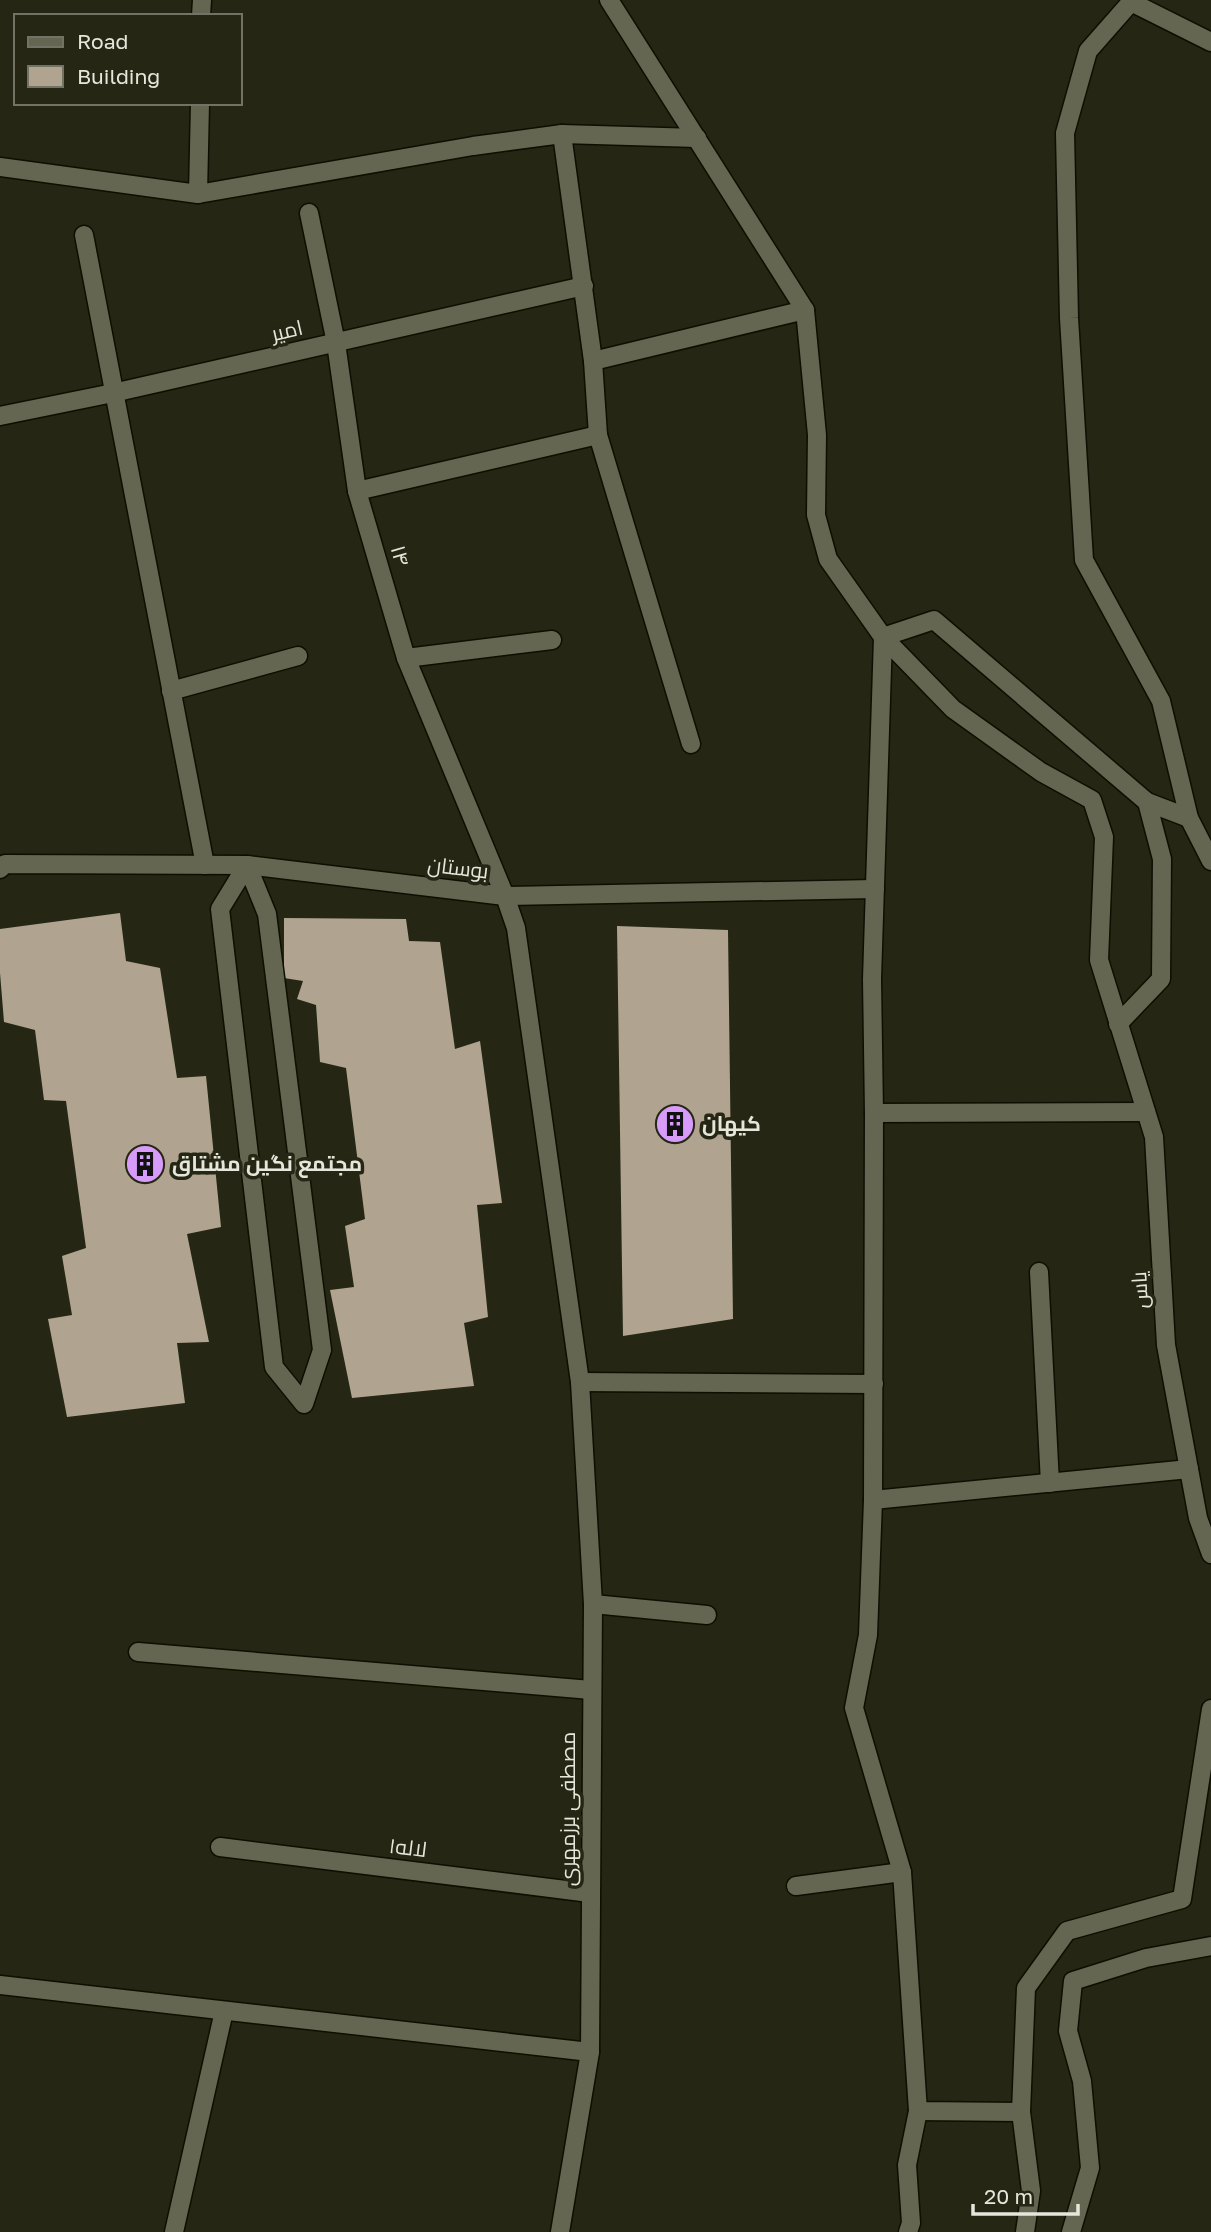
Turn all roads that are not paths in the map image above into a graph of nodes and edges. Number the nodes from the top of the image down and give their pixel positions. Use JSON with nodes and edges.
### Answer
{"nodes":[{"id":1,"x":609,"y":0,"type":"edge"},
{"id":2,"x":1211,"y":42,"type":"edge"},
{"id":3,"x":200,"y":105,"type":"edge"},
{"id":4,"x":562,"y":134,"type":"junction"},
{"id":5,"x":698,"y":138,"type":"junction"},
{"id":6,"x":0,"y":167,"type":"edge"},
{"id":7,"x":198,"y":194,"type":"junction"},
{"id":8,"x":309,"y":212,"type":"dead end"},
{"id":9,"x":84,"y":235,"type":"dead end"},
{"id":10,"x":583,"y":286,"type":"junction"},
{"id":11,"x":805,"y":310,"type":"junction"},
{"id":12,"x":337,"y":343,"type":"junction"},
{"id":13,"x":593,"y":361,"type":"junction"},
{"id":14,"x":113,"y":393,"type":"junction"},
{"id":15,"x":0,"y":416,"type":"edge"},
{"id":16,"x":598,"y":435,"type":"junction"},
{"id":17,"x":358,"y":491,"type":"junction"},
{"id":18,"x":883,"y":637,"type":"junction"},
{"id":19,"x":552,"y":640,"type":"dead end"},
{"id":20,"x":298,"y":656,"type":"dead end"},
{"id":21,"x":407,"y":658,"type":"junction"},
{"id":22,"x":171,"y":691,"type":"junction"},
{"id":23,"x":691,"y":744,"type":"dead end"},
{"id":24,"x":1147,"y":802,"type":"junction"},
{"id":25,"x":1189,"y":818,"type":"junction"},
{"id":26,"x":1211,"y":861,"type":"edge"},
{"id":27,"x":205,"y":865,"type":"junction"},
{"id":28,"x":247,"y":866,"type":"junction"},
{"id":29,"x":0,"y":869,"type":"edge"},
{"id":30,"x":875,"y":890,"type":"junction"},
{"id":31,"x":505,"y":896,"type":"junction"},
{"id":32,"x":1118,"y":1024,"type":"junction"},
{"id":33,"x":874,"y":1112,"type":"junction"},
{"id":34,"x":1146,"y":1112,"type":"junction"},
{"id":35,"x":1039,"y":1272,"type":"dead end"},
{"id":36,"x":580,"y":1382,"type":"junction"},
{"id":37,"x":874,"y":1384,"type":"junction"},
{"id":38,"x":1189,"y":1469,"type":"junction"},
{"id":39,"x":1050,"y":1483,"type":"junction"},
{"id":40,"x":873,"y":1500,"type":"junction"},
{"id":41,"x":1211,"y":1554,"type":"edge"},
{"id":42,"x":593,"y":1604,"type":"junction"},
{"id":43,"x":707,"y":1615,"type":"dead end"},
{"id":44,"x":138,"y":1652,"type":"dead end"},
{"id":45,"x":591,"y":1690,"type":"junction"},
{"id":46,"x":1211,"y":1709,"type":"edge"},
{"id":47,"x":220,"y":1847,"type":"dead end"},
{"id":48,"x":902,"y":1872,"type":"junction"},
{"id":49,"x":796,"y":1886,"type":"dead end"},
{"id":50,"x":590,"y":1893,"type":"junction"},
{"id":51,"x":1211,"y":1946,"type":"edge"},
{"id":52,"x":0,"y":1986,"type":"edge"},
{"id":53,"x":224,"y":2011,"type":"junction"},
{"id":54,"x":590,"y":2052,"type":"junction"},
{"id":55,"x":918,"y":2111,"type":"junction"},
{"id":56,"x":1021,"y":2112,"type":"junction"},
{"id":57,"x":174,"y":2232,"type":"edge"},
{"id":58,"x":560,"y":2232,"type":"edge"},
{"id":59,"x":908,"y":2232,"type":"edge"},
{"id":60,"x":1025,"y":2232,"type":"edge"},
{"id":61,"x":1071,"y":2232,"type":"edge"}],
"edges":[{"from":1,"to":5,"type":"street"},
{"from":2,"to":25,"type":"street"},
{"from":3,"to":7,"type":"street"},
{"from":4,"to":5,"type":"street"},
{"from":4,"to":7,"type":"street"},
{"from":4,"to":10,"type":"street"},
{"from":5,"to":11,"type":"street"},
{"from":6,"to":7,"type":"street"},
{"from":8,"to":12,"type":"street","name":"۱۴"},
{"from":9,"to":14,"type":"street"},
{"from":10,"to":12,"type":"street","name":"امیر"},
{"from":10,"to":13,"type":"street"},
{"from":11,"to":13,"type":"street"},
{"from":11,"to":18,"type":"street","name":"یاس"},
{"from":12,"to":14,"type":"street","name":"امیر"},
{"from":12,"to":17,"type":"street","name":"۱۴"},
{"from":13,"to":16,"type":"street"},
{"from":14,"to":15,"type":"street","name":"امیر"},
{"from":14,"to":22,"type":"street"},
{"from":16,"to":17,"type":"street"},
{"from":16,"to":23,"type":"street"},
{"from":17,"to":21,"type":"street","name":"۱۴"},
{"from":18,"to":24,"type":"street"},
{"from":18,"to":30,"type":"street"},
{"from":18,"to":32,"type":"street","name":"یاس"},
{"from":19,"to":21,"type":"street"},
{"from":20,"to":22,"type":"street"},
{"from":21,"to":31,"type":"street","name":"۱۴"},
{"from":22,"to":27,"type":"street"},
{"from":24,"to":25,"type":"street"},
{"from":24,"to":32,"type":"street"},
{"from":25,"to":26,"type":"street"},
{"from":27,"to":28,"type":"street","name":"بوستان"},
{"from":27,"to":29,"type":"street","name":"بوستان"},
{"from":28,"to":28,"type":"street"},
{"from":28,"to":31,"type":"street","name":"بوستان"},
{"from":30,"to":31,"type":"street"},
{"from":30,"to":33,"type":"street"},
{"from":31,"to":36,"type":"street","name":"بوستان"},
{"from":32,"to":34,"type":"street","name":"یاس"},
{"from":33,"to":34,"type":"street"},
{"from":33,"to":37,"type":"street"},
{"from":34,"to":38,"type":"street","name":"یاس"},
{"from":35,"to":39,"type":"street"},
{"from":36,"to":37,"type":"street"},
{"from":36,"to":42,"type":"street","name":"مصطفی برزمهری"},
{"from":37,"to":40,"type":"street"},
{"from":38,"to":39,"type":"street"},
{"from":38,"to":41,"type":"street","name":"یاس"},
{"from":39,"to":40,"type":"street"},
{"from":40,"to":48,"type":"street"},
{"from":42,"to":43,"type":"street"},
{"from":42,"to":45,"type":"street","name":"مصطفی برزمهری"},
{"from":44,"to":45,"type":"street"},
{"from":45,"to":50,"type":"street","name":"مصطفی برزمهری"},
{"from":46,"to":56,"type":"street"},
{"from":47,"to":50,"type":"street","name":"لاله۱"},
{"from":48,"to":49,"type":"street"},
{"from":48,"to":55,"type":"street"},
{"from":50,"to":54,"type":"street","name":"مصطفی برزمهری"},
{"from":51,"to":61,"type":"street"},
{"from":52,"to":53,"type":"street"},
{"from":53,"to":54,"type":"street"},
{"from":53,"to":57,"type":"street"},
{"from":54,"to":58,"type":"street","name":"مصطفی برزمهری"},
{"from":55,"to":56,"type":"street"},
{"from":55,"to":59,"type":"street"},
{"from":56,"to":60,"type":"street"}]}
